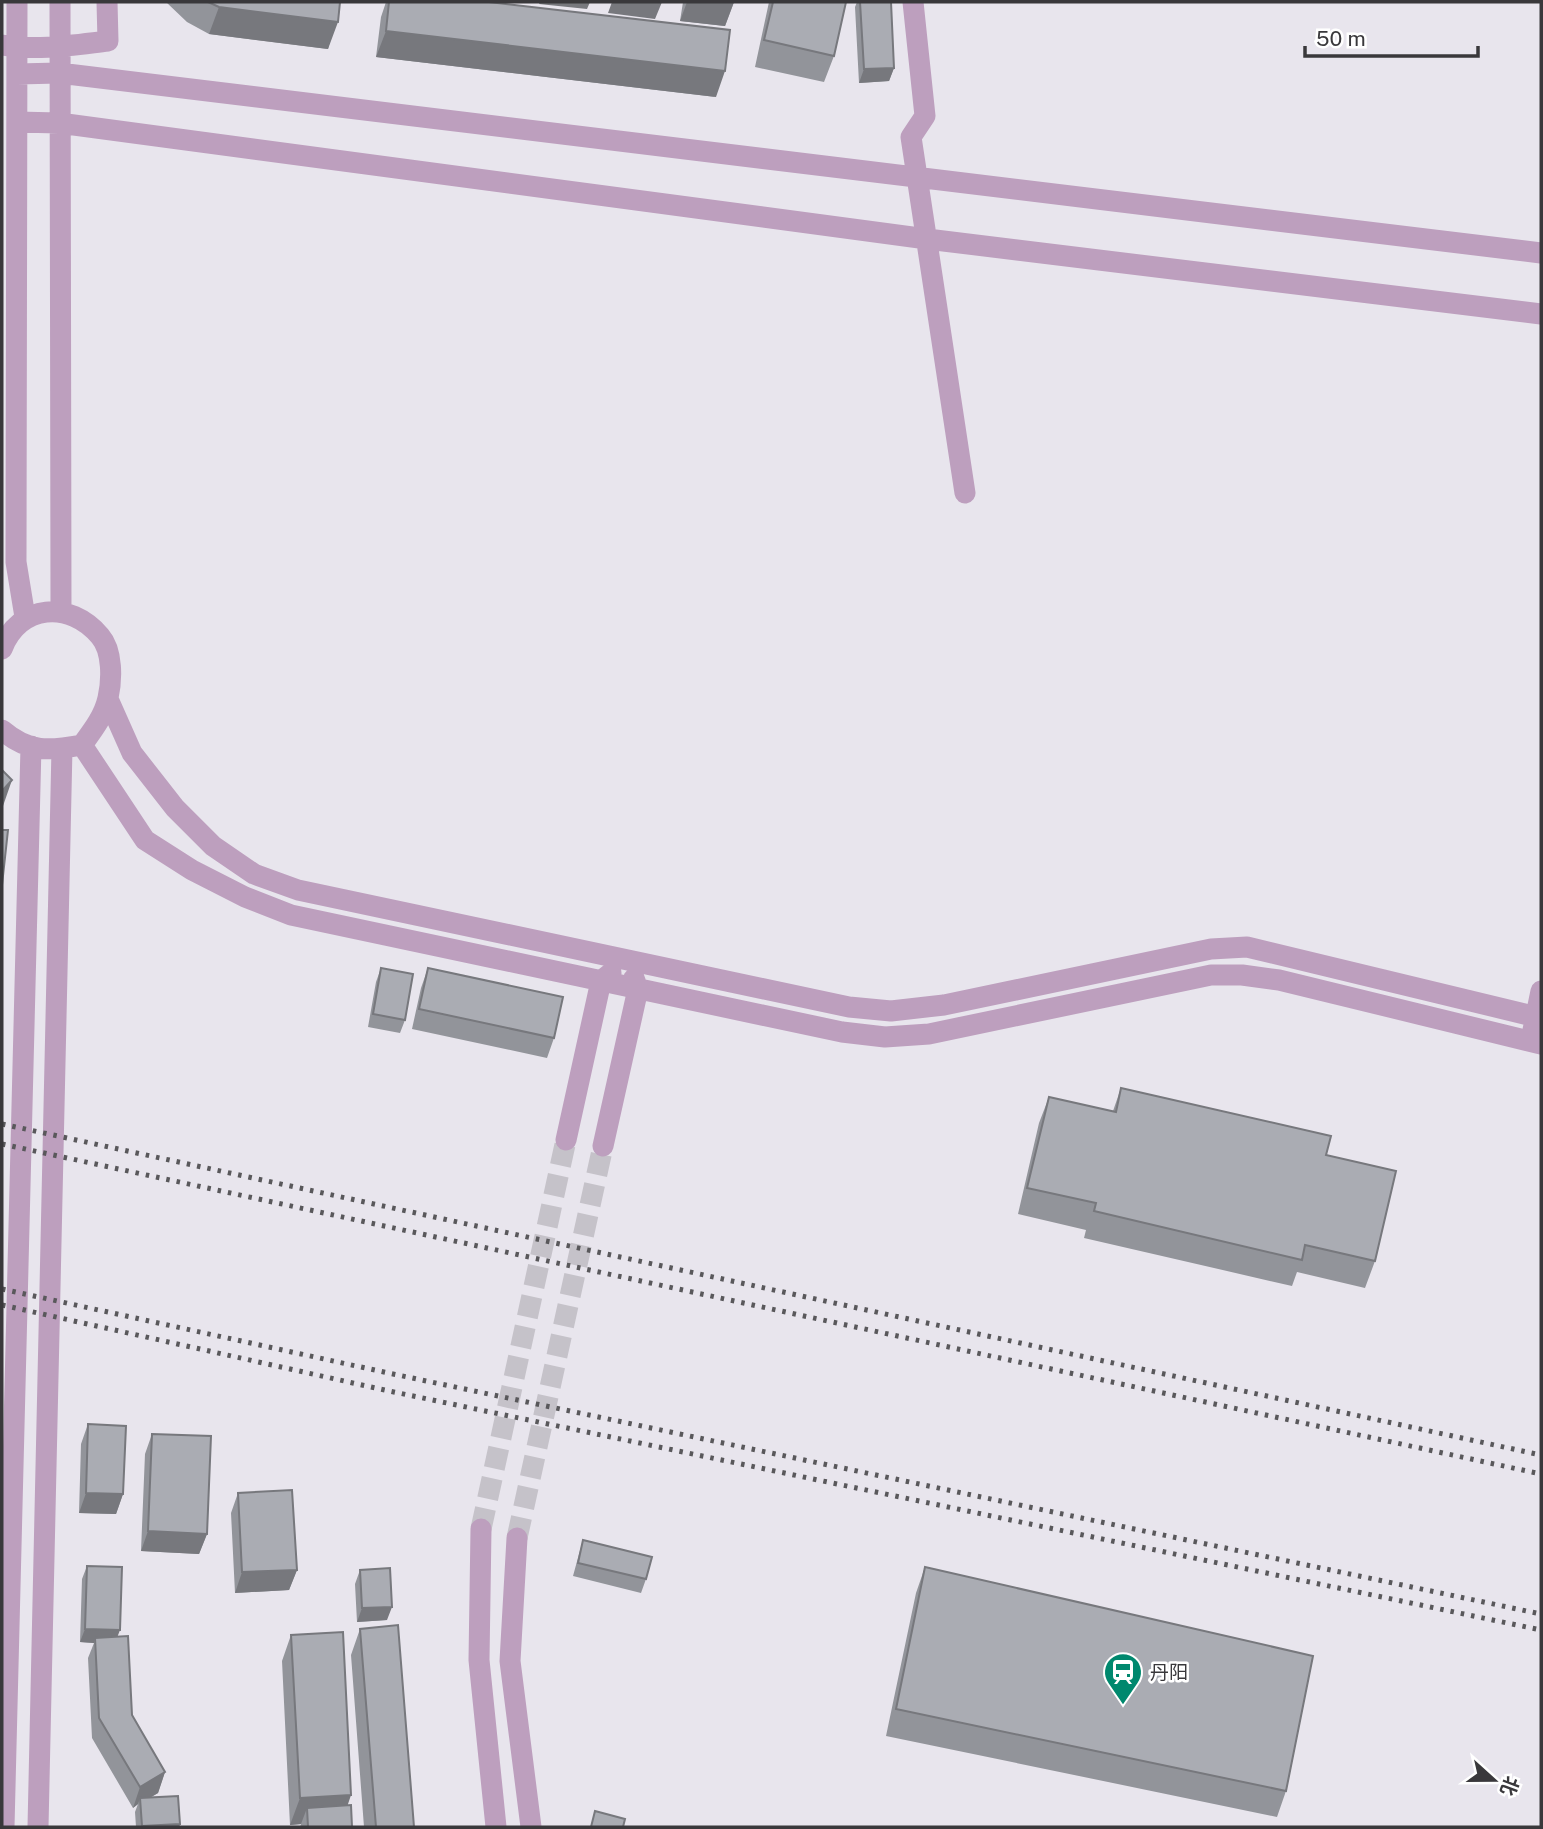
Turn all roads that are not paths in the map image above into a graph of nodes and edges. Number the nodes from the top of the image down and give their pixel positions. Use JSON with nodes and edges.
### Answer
{"nodes":[{"id":1,"x":17,"y":2,"type":"edge"},
{"id":2,"x":60,"y":2,"type":"edge"},
{"id":3,"x":107,"y":2,"type":"edge"},
{"id":4,"x":913,"y":2,"type":"edge"},
{"id":5,"x":9,"y":47,"type":"edge"},
{"id":6,"x":60,"y":47,"type":"junction"},
{"id":7,"x":59,"y":73,"type":"junction"},
{"id":8,"x":17,"y":74,"type":"junction"},
{"id":9,"x":17,"y":122,"type":"junction"},
{"id":10,"x":59,"y":123,"type":"junction"},
{"id":11,"x":917,"y":175,"type":"junction"},
{"id":12,"x":926,"y":239,"type":"junction"},
{"id":13,"x":1541,"y":253,"type":"edge"},
{"id":14,"x":1541,"y":314,"type":"edge"},
{"id":15,"x":965,"y":494,"type":"dead end"},
{"id":16,"x":61,"y":612,"type":"junction"},
{"id":17,"x":25,"y":617,"type":"junction"},
{"id":18,"x":2,"y":649,"type":"edge"},
{"id":19,"x":108,"y":699,"type":"junction"},
{"id":20,"x":2,"y":730,"type":"edge"},
{"id":21,"x":31,"y":746,"type":"junction"},
{"id":22,"x":72,"y":746,"type":"junction"},
{"id":23,"x":626,"y":960,"type":"junction"},
{"id":24,"x":601,"y":981,"type":"junction"},
{"id":25,"x":638,"y":989,"type":"junction"},
{"id":26,"x":1541,"y":991,"type":"edge"},
{"id":27,"x":1538,"y":1017,"type":"edge"},
{"id":28,"x":1536,"y":1042,"type":"edge"},
{"id":29,"x":566,"y":1140,"type":"tunnel mouth"},
{"id":30,"x":603,"y":1146,"type":"tunnel mouth"},
{"id":31,"x":481,"y":1528,"type":"tunnel mouth"},
{"id":32,"x":517,"y":1538,"type":"tunnel mouth"},
{"id":33,"x":4,"y":1827,"type":"edge"},
{"id":34,"x":38,"y":1827,"type":"edge"},
{"id":35,"x":496,"y":1827,"type":"edge"},
{"id":36,"x":531,"y":1827,"type":"edge"}],
"edges":[{"from":1,"to":5,"type":"street"},
{"from":2,"to":6,"type":"street"},
{"from":3,"to":6,"type":"street"},
{"from":4,"to":11,"type":"street"},
{"from":5,"to":6,"type":"street"},
{"from":5,"to":8,"type":"street"},
{"from":6,"to":7,"type":"street"},
{"from":7,"to":8,"type":"street"},
{"from":7,"to":10,"type":"street"},
{"from":7,"to":11,"type":"street"},
{"from":8,"to":9,"type":"street"},
{"from":9,"to":10,"type":"street"},
{"from":9,"to":17,"type":"street"},
{"from":10,"to":12,"type":"street"},
{"from":10,"to":16,"type":"street"},
{"from":11,"to":12,"type":"street"},
{"from":11,"to":13,"type":"street"},
{"from":12,"to":14,"type":"street"},
{"from":12,"to":15,"type":"street"},
{"from":16,"to":17,"type":"street"},
{"from":16,"to":19,"type":"street"},
{"from":17,"to":18,"type":"street"},
{"from":19,"to":22,"type":"street"},
{"from":19,"to":23,"type":"street"},
{"from":20,"to":21,"type":"street"},
{"from":21,"to":22,"type":"street"},
{"from":21,"to":33,"type":"street"},
{"from":22,"to":24,"type":"street"},
{"from":22,"to":34,"type":"street"},
{"from":23,"to":24,"type":"street"},
{"from":23,"to":25,"type":"street"},
{"from":23,"to":27,"type":"street"},
{"from":24,"to":25,"type":"street"},
{"from":24,"to":29,"type":"street"},
{"from":25,"to":28,"type":"street"},
{"from":25,"to":30,"type":"street"},
{"from":26,"to":27,"type":"street"},
{"from":27,"to":28,"type":"street"},
{"from":31,"to":35,"type":"street"},
{"from":32,"to":36,"type":"street"}]}
